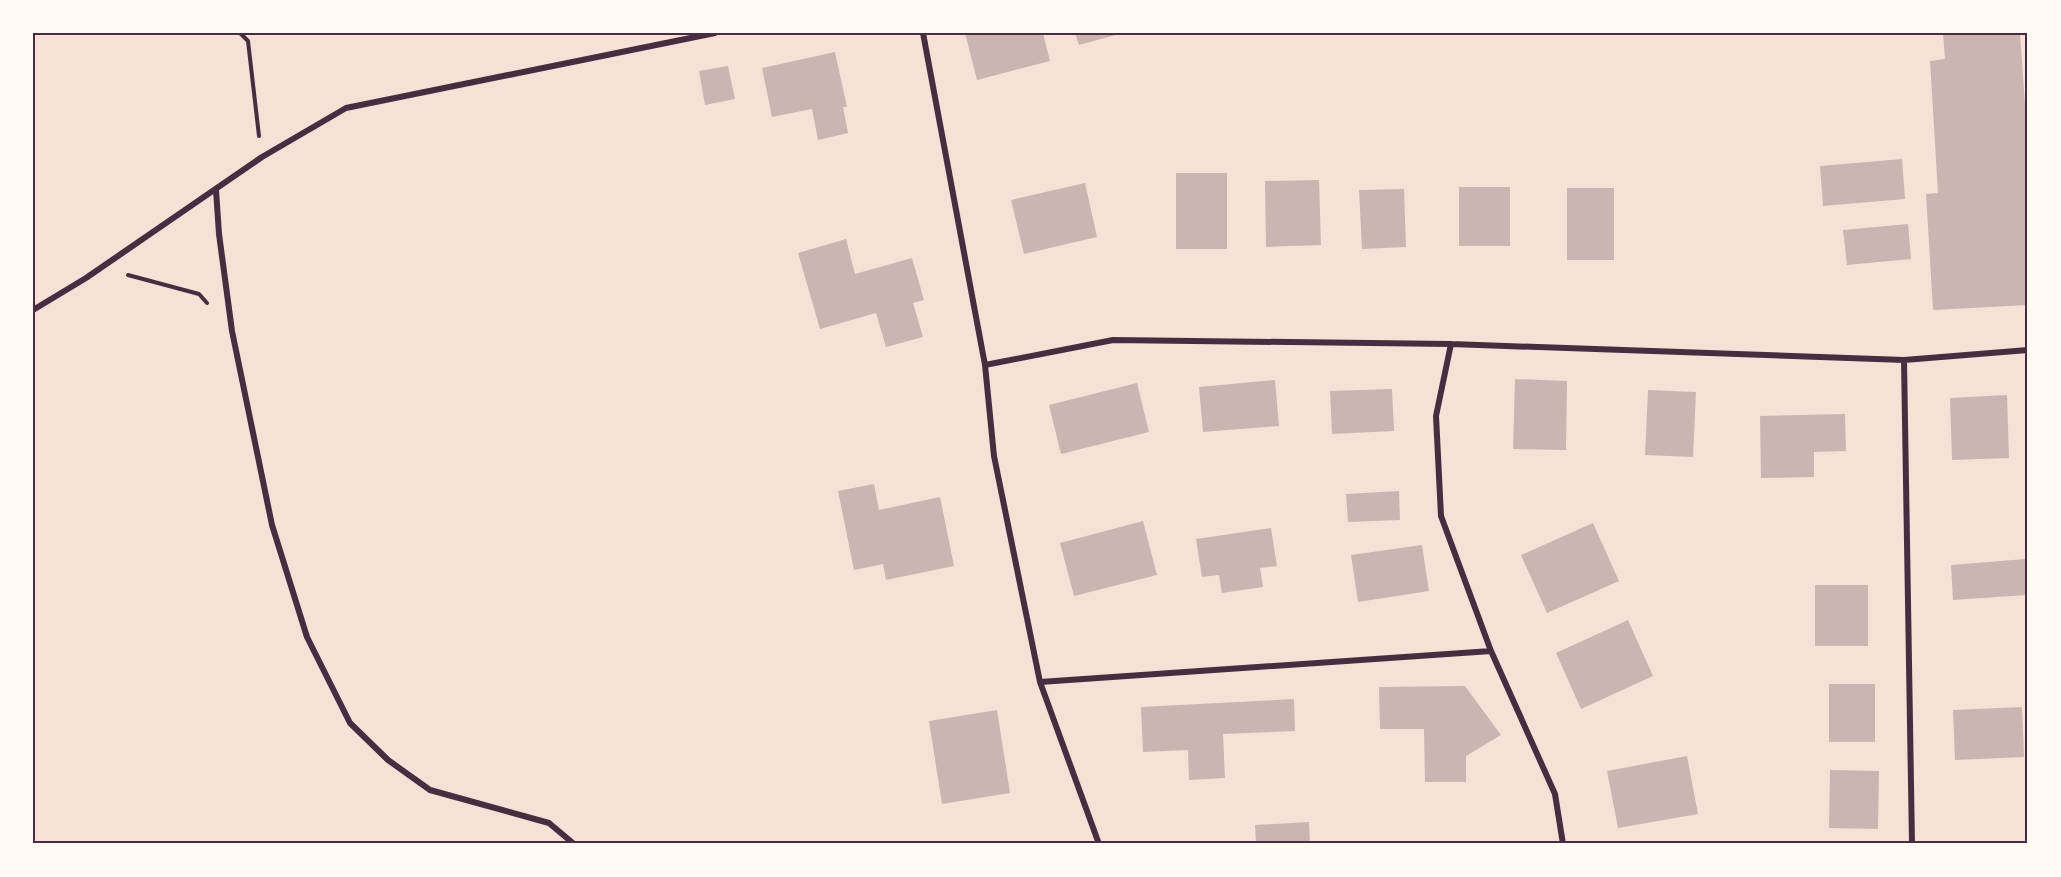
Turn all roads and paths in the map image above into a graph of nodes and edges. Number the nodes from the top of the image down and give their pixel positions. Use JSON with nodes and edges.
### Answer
{"nodes":[{"id":1,"x":240,"y":33,"type":"edge"},
{"id":2,"x":715,"y":33,"type":"edge"},
{"id":3,"x":923,"y":33,"type":"edge"},
{"id":4,"x":262,"y":157,"type":"junction"},
{"id":5,"x":216,"y":190,"type":"junction"},
{"id":6,"x":86,"y":278,"type":"junction"},
{"id":7,"x":33,"y":310,"type":"edge"},
{"id":8,"x":232,"y":331,"type":"junction"},
{"id":9,"x":1451,"y":344,"type":"junction"},
{"id":10,"x":2028,"y":350,"type":"edge"},
{"id":11,"x":1904,"y":360,"type":"junction"},
{"id":12,"x":985,"y":365,"type":"junction"},
{"id":13,"x":1491,"y":651,"type":"junction"},
{"id":14,"x":1040,"y":682,"type":"junction"},
{"id":15,"x":574,"y":844,"type":"edge"},
{"id":16,"x":1098,"y":844,"type":"edge"},
{"id":17,"x":1563,"y":844,"type":"edge"},
{"id":18,"x":1912,"y":844,"type":"edge"}],
"edges":[{"from":1,"to":4,"type":"path"},
{"from":2,"to":4,"type":"street"},
{"from":3,"to":12,"type":"street"},
{"from":4,"to":5,"type":"street"},
{"from":5,"to":6,"type":"street"},
{"from":5,"to":8,"type":"street"},
{"from":6,"to":7,"type":"street"},
{"from":6,"to":8,"type":"path"},
{"from":8,"to":15,"type":"street"},
{"from":9,"to":11,"type":"street"},
{"from":9,"to":12,"type":"street"},
{"from":9,"to":13,"type":"street"},
{"from":10,"to":11,"type":"street"},
{"from":11,"to":18,"type":"street"},
{"from":12,"to":14,"type":"street"},
{"from":13,"to":14,"type":"street"},
{"from":13,"to":17,"type":"street"},
{"from":14,"to":16,"type":"street"}]}
